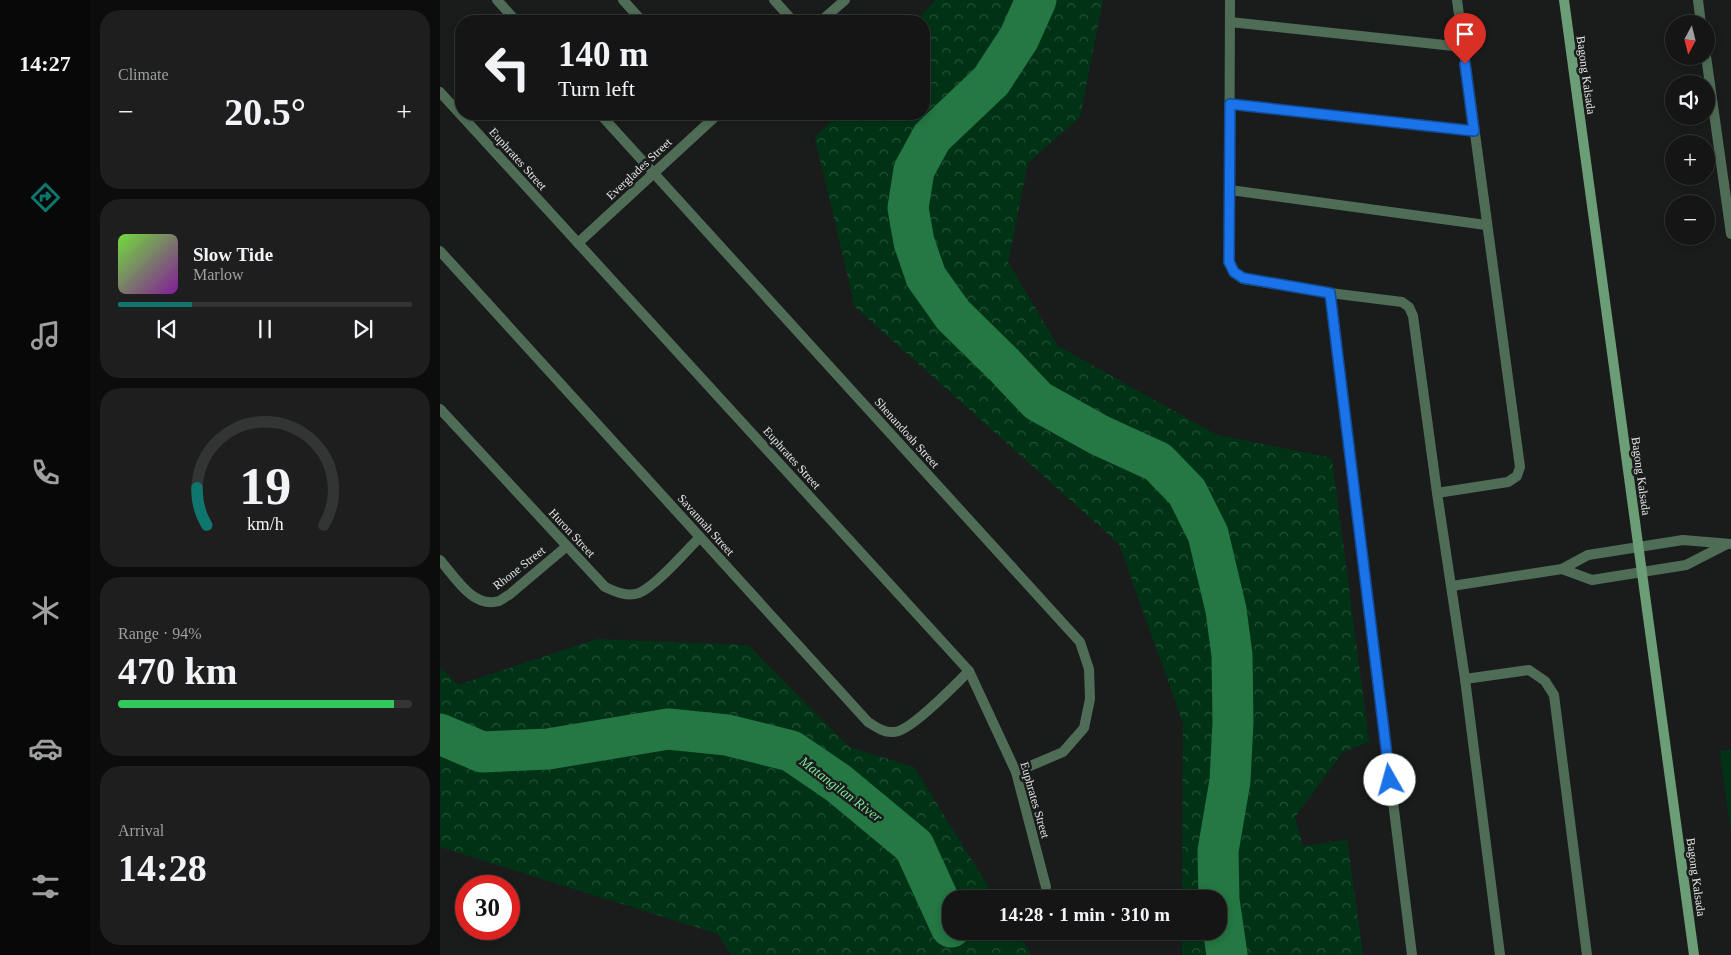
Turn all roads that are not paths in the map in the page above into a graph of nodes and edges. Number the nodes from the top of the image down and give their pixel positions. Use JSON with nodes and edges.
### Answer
{"nodes":[{"id":1,"x":497,"y":0,"type":"edge"},
{"id":2,"x":624,"y":0,"type":"edge"},
{"id":3,"x":774,"y":0,"type":"edge"},
{"id":4,"x":845,"y":0,"type":"edge"},
{"id":5,"x":1230,"y":0,"type":"edge"},
{"id":6,"x":1457,"y":0,"type":"edge"},
{"id":7,"x":1564,"y":0,"type":"edge"},
{"id":8,"x":1698,"y":0,"type":"edge"},
{"id":9,"x":511,"y":15,"type":"edge"},
{"id":10,"x":637,"y":15,"type":"edge"},
{"id":11,"x":788,"y":15,"type":"edge"},
{"id":12,"x":828,"y":15,"type":"edge"},
{"id":13,"x":1700,"y":15,"type":"edge"},
{"id":14,"x":1230,"y":22,"type":"junction"},
{"id":15,"x":1463,"y":47,"type":"junction"},
{"id":16,"x":1707,"y":65,"type":"edge"},
{"id":17,"x":440,"y":92,"type":"edge"},
{"id":18,"x":1230,"y":104,"type":"junction"},
{"id":19,"x":455,"y":108,"type":"edge"},
{"id":20,"x":466,"y":120,"type":"edge"},
{"id":21,"x":605,"y":120,"type":"edge"},
{"id":22,"x":711,"y":120,"type":"edge"},
{"id":23,"x":1474,"y":131,"type":"junction"},
{"id":24,"x":653,"y":172,"type":"junction"},
{"id":25,"x":1230,"y":190,"type":"junction"},
{"id":26,"x":1486,"y":225,"type":"junction"},
{"id":27,"x":1731,"y":234,"type":"edge"},
{"id":28,"x":578,"y":243,"type":"junction"},
{"id":29,"x":440,"y":251,"type":"edge"},
{"id":30,"x":1330,"y":293,"type":"junction"},
{"id":31,"x":442,"y":415,"type":"edge"},
{"id":32,"x":1437,"y":493,"type":"junction"},
{"id":33,"x":700,"y":537,"type":"junction"},
{"id":34,"x":1729,"y":544,"type":"edge"},
{"id":35,"x":567,"y":546,"type":"junction"},
{"id":36,"x":1638,"y":547,"type":"junction"},
{"id":37,"x":440,"y":560,"type":"edge"},
{"id":38,"x":1562,"y":569,"type":"junction"},
{"id":39,"x":1642,"y":572,"type":"junction"},
{"id":40,"x":1452,"y":586,"type":"junction"},
{"id":41,"x":970,"y":671,"type":"junction"},
{"id":42,"x":1465,"y":678,"type":"junction"},
{"id":43,"x":1016,"y":772,"type":"junction"},
{"id":44,"x":1046,"y":888,"type":"dead end"},
{"id":45,"x":1412,"y":955,"type":"edge"},
{"id":46,"x":1500,"y":955,"type":"edge"},
{"id":47,"x":1587,"y":955,"type":"edge"},
{"id":48,"x":1694,"y":955,"type":"edge"}],
"edges":[{"from":1,"to":9,"type":"street"},
{"from":2,"to":10,"type":"street"},
{"from":3,"to":11,"type":"street"},
{"from":4,"to":12,"type":"street"},
{"from":5,"to":14,"type":"street"},
{"from":6,"to":15,"type":"street"},
{"from":7,"to":36,"type":"street","name":"Bagong Kalsada"},
{"from":8,"to":13,"type":"street"},
{"from":14,"to":15,"type":"street"},
{"from":14,"to":18,"type":"street"},
{"from":15,"to":23,"type":"street"},
{"from":16,"to":27,"type":"street"},
{"from":17,"to":19,"type":"street","name":"Euphrates Street"},
{"from":18,"to":23,"type":"street"},
{"from":18,"to":25,"type":"street"},
{"from":20,"to":28,"type":"street","name":"Euphrates Street"},
{"from":21,"to":24,"type":"street","name":"Shenandoah Street"},
{"from":22,"to":24,"type":"street","name":"Everglades Street"},
{"from":23,"to":26,"type":"street"},
{"from":24,"to":28,"type":"street","name":"Everglades Street"},
{"from":24,"to":43,"type":"street","name":"Shenandoah Street"},
{"from":25,"to":26,"type":"street"},
{"from":25,"to":30,"type":"street"},
{"from":26,"to":32,"type":"street"},
{"from":28,"to":41,"type":"street","name":"Euphrates Street"},
{"from":29,"to":33,"type":"street","name":"Savannah Street"},
{"from":30,"to":32,"type":"street"},
{"from":30,"to":45,"type":"street"},
{"from":31,"to":35,"type":"street","name":"Huron Street"},
{"from":32,"to":40,"type":"street"},
{"from":33,"to":35,"type":"street","name":"Huron Street"},
{"from":33,"to":41,"type":"street","name":"Savannah Street"},
{"from":34,"to":36,"type":"street"},
{"from":34,"to":39,"type":"street"},
{"from":35,"to":37,"type":"street","name":"Rhone Street"},
{"from":36,"to":38,"type":"street"},
{"from":36,"to":39,"type":"street","name":"Bagong Kalsada"},
{"from":38,"to":39,"type":"street"},
{"from":38,"to":40,"type":"street"},
{"from":39,"to":48,"type":"street","name":"Bagong Kalsada"},
{"from":40,"to":42,"type":"street"},
{"from":41,"to":43,"type":"street","name":"Euphrates Street"},
{"from":42,"to":46,"type":"street"},
{"from":42,"to":47,"type":"street"},
{"from":43,"to":44,"type":"street","name":"Euphrates Street"}]}
